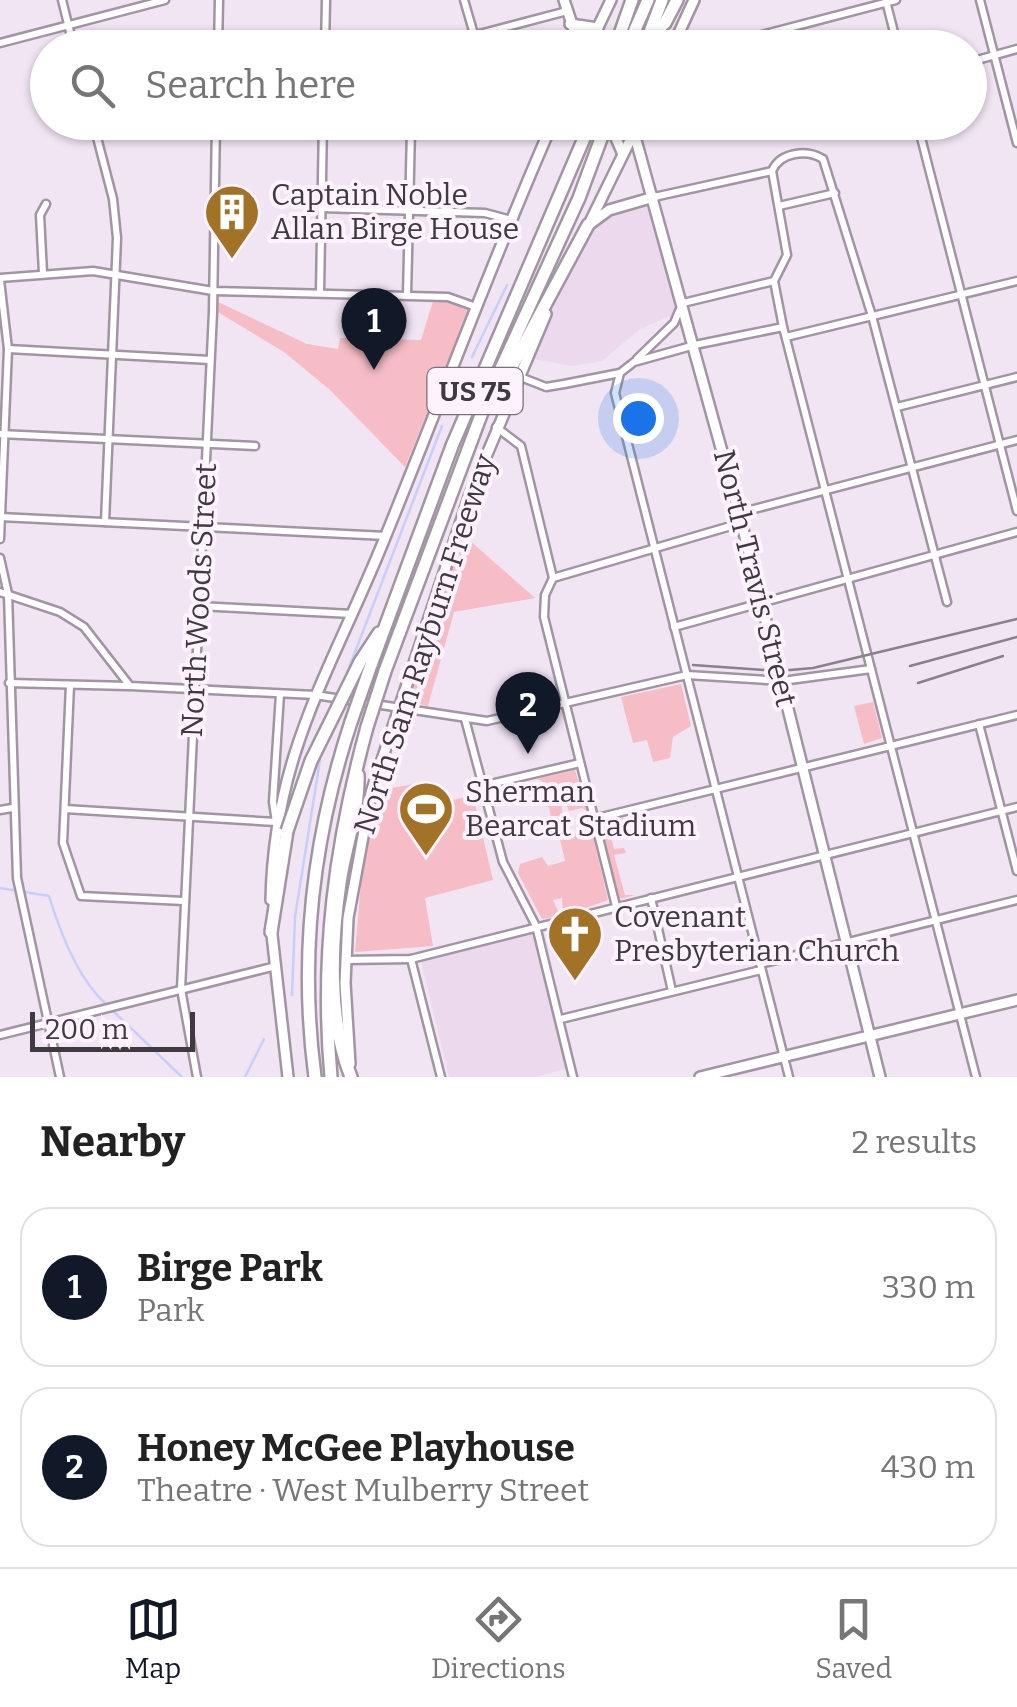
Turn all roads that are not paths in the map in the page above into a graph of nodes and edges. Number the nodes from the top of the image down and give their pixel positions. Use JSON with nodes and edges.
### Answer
{"nodes":[{"id":1,"x":62,"y":0,"type":"edge"},
{"id":2,"x":219,"y":0,"type":"edge"},
{"id":3,"x":326,"y":0,"type":"edge"},
{"id":4,"x":464,"y":0,"type":"edge"},
{"id":5,"x":611,"y":0,"type":"edge"},
{"id":6,"x":632,"y":0,"type":"edge"},
{"id":7,"x":648,"y":0,"type":"edge"},
{"id":8,"x":662,"y":0,"type":"edge"},
{"id":9,"x":677,"y":0,"type":"edge"},
{"id":10,"x":694,"y":0,"type":"edge"},
{"id":11,"x":980,"y":0,"type":"edge"},
{"id":12,"x":160,"y":1,"type":"edge"},
{"id":13,"x":890,"y":1,"type":"edge"},
{"id":14,"x":565,"y":6,"type":"edge"},
{"id":15,"x":570,"y":24,"type":"junction"},
{"id":16,"x":68,"y":25,"type":"junction"},
{"id":17,"x":49,"y":30,"type":"edge"},
{"id":18,"x":69,"y":30,"type":"edge"},
{"id":19,"x":218,"y":30,"type":"edge"},
{"id":20,"x":325,"y":30,"type":"edge"},
{"id":21,"x":471,"y":30,"type":"edge"},
{"id":22,"x":491,"y":30,"type":"edge"},
{"id":23,"x":572,"y":30,"type":"edge"},
{"id":24,"x":597,"y":30,"type":"joint"},
{"id":25,"x":621,"y":30,"type":"edge"},
{"id":26,"x":635,"y":30,"type":"edge"},
{"id":27,"x":651,"y":30,"type":"edge"},
{"id":28,"x":659,"y":30,"type":"edge"},
{"id":29,"x":681,"y":30,"type":"edge"},
{"id":30,"x":780,"y":30,"type":"edge"},
{"id":31,"x":895,"y":30,"type":"edge"},
{"id":32,"x":30,"y":35,"type":"edge"},
{"id":33,"x":0,"y":43,"type":"edge"},
{"id":34,"x":1017,"y":50,"type":"edge"},
{"id":35,"x":994,"y":55,"type":"junction"},
{"id":36,"x":987,"y":57,"type":"edge"},
{"id":37,"x":98,"y":140,"type":"edge"},
{"id":38,"x":216,"y":140,"type":"edge"},
{"id":39,"x":323,"y":140,"type":"edge"},
{"id":40,"x":411,"y":140,"type":"edge"},
{"id":41,"x":546,"y":140,"type":"edge"},
{"id":42,"x":578,"y":140,"type":"edge"},
{"id":43,"x":583,"y":140,"type":"edge"},
{"id":44,"x":600,"y":140,"type":"edge"},
{"id":45,"x":616,"y":140,"type":"edge"},
{"id":46,"x":628,"y":140,"type":"edge"},
{"id":47,"x":639,"y":140,"type":"edge"},
{"id":48,"x":922,"y":140,"type":"edge"},
{"id":49,"x":1017,"y":144,"type":"edge"},
{"id":50,"x":622,"y":155,"type":"junction"},
{"id":51,"x":772,"y":172,"type":"junction"},
{"id":52,"x":565,"y":182,"type":"junction"},
{"id":53,"x":835,"y":192,"type":"junction"},
{"id":54,"x":654,"y":197,"type":"junction"},
{"id":55,"x":46,"y":204,"type":"dead end"},
{"id":56,"x":779,"y":206,"type":"junction"},
{"id":57,"x":322,"y":208,"type":"junction"},
{"id":58,"x":408,"y":210,"type":"junction"},
{"id":59,"x":513,"y":220,"type":"junction"},
{"id":60,"x":588,"y":226,"type":"junction"},
{"id":61,"x":43,"y":272,"type":"junction"},
{"id":62,"x":116,"y":273,"type":"junction"},
{"id":63,"x":0,"y":279,"type":"edge"},
{"id":64,"x":1017,"y":280,"type":"edge"},
{"id":65,"x":774,"y":281,"type":"junction"},
{"id":66,"x":679,"y":288,"type":"junction"},
{"id":67,"x":213,"y":291,"type":"junction"},
{"id":68,"x":320,"y":292,"type":"junction"},
{"id":69,"x":962,"y":294,"type":"junction"},
{"id":70,"x":407,"y":295,"type":"junction"},
{"id":71,"x":683,"y":303,"type":"junction"},
{"id":72,"x":477,"y":308,"type":"junction"},
{"id":73,"x":872,"y":316,"type":"junction"},
{"id":74,"x":783,"y":327,"type":"junction"},
{"id":75,"x":786,"y":337,"type":"junction"},
{"id":76,"x":695,"y":345,"type":"junction"},
{"id":77,"x":8,"y":349,"type":"junction"},
{"id":78,"x":112,"y":354,"type":"junction"},
{"id":79,"x":210,"y":360,"type":"junction"},
{"id":80,"x":634,"y":362,"type":"junction"},
{"id":81,"x":620,"y":373,"type":"junction"},
{"id":82,"x":518,"y":376,"type":"junction"},
{"id":83,"x":1017,"y":377,"type":"edge"},
{"id":84,"x":985,"y":384,"type":"junction"},
{"id":85,"x":896,"y":407,"type":"junction"},
{"id":86,"x":496,"y":427,"type":"junction"},
{"id":87,"x":2,"y":434,"type":"edge"},
{"id":88,"x":108,"y":439,"type":"junction"},
{"id":89,"x":1017,"y":440,"type":"edge"},
{"id":90,"x":206,"y":444,"type":"junction"},
{"id":91,"x":1001,"y":444,"type":"junction"},
{"id":92,"x":254,"y":446,"type":"dead end"},
{"id":93,"x":464,"y":457,"type":"junction"},
{"id":94,"x":912,"y":468,"type":"junction"},
{"id":95,"x":826,"y":490,"type":"junction"},
{"id":96,"x":1017,"y":511,"type":"edge"},
{"id":97,"x":1,"y":517,"type":"edge"},
{"id":98,"x":740,"y":518,"type":"junction"},
{"id":99,"x":104,"y":522,"type":"junction"},
{"id":100,"x":202,"y":526,"type":"junction"},
{"id":101,"x":1017,"y":532,"type":"edge"},
{"id":102,"x":386,"y":536,"type":"junction"},
{"id":103,"x":0,"y":539,"type":"edge"},
{"id":104,"x":654,"y":549,"type":"junction"},
{"id":105,"x":935,"y":556,"type":"junction"},
{"id":106,"x":0,"y":558,"type":"edge"},
{"id":107,"x":553,"y":578,"type":"junction"},
{"id":108,"x":848,"y":578,"type":"junction"},
{"id":109,"x":4,"y":593,"type":"edge"},
{"id":110,"x":947,"y":602,"type":"dead end"},
{"id":111,"x":762,"y":604,"type":"junction"},
{"id":112,"x":199,"y":606,"type":"junction"},
{"id":113,"x":353,"y":614,"type":"junction"},
{"id":114,"x":674,"y":627,"type":"junction"},
{"id":115,"x":366,"y":663,"type":"junction"},
{"id":116,"x":872,"y":668,"type":"junction"},
{"id":117,"x":687,"y":675,"type":"junction"},
{"id":118,"x":782,"y":681,"type":"junction"},
{"id":119,"x":9,"y":682,"type":"junction"},
{"id":120,"x":70,"y":685,"type":"junction"},
{"id":121,"x":130,"y":686,"type":"junction"},
{"id":122,"x":195,"y":689,"type":"junction"},
{"id":123,"x":280,"y":694,"type":"junction"},
{"id":124,"x":314,"y":696,"type":"junction"},
{"id":125,"x":565,"y":704,"type":"junction"},
{"id":126,"x":400,"y":707,"type":"junction"},
{"id":127,"x":1017,"y":715,"type":"edge"},
{"id":128,"x":465,"y":719,"type":"junction"},
{"id":129,"x":979,"y":724,"type":"junction"},
{"id":130,"x":891,"y":746,"type":"junction"},
{"id":131,"x":357,"y":762,"type":"junction"},
{"id":132,"x":580,"y":763,"type":"junction"},
{"id":133,"x":801,"y":768,"type":"junction"},
{"id":134,"x":482,"y":786,"type":"junction"},
{"id":135,"x":716,"y":787,"type":"junction"},
{"id":136,"x":1017,"y":806,"type":"edge"},
{"id":137,"x":12,"y":808,"type":"junction"},
{"id":138,"x":65,"y":809,"type":"junction"},
{"id":139,"x":0,"y":810,"type":"edge"},
{"id":140,"x":1000,"y":810,"type":"junction"},
{"id":141,"x":189,"y":818,"type":"junction"},
{"id":142,"x":593,"y":819,"type":"junction"},
{"id":143,"x":276,"y":822,"type":"junction"},
{"id":144,"x":915,"y":833,"type":"junction"},
{"id":145,"x":824,"y":855,"type":"junction"},
{"id":146,"x":1017,"y":872,"type":"edge"},
{"id":147,"x":738,"y":876,"type":"junction"},
{"id":148,"x":651,"y":898,"type":"junction"},
{"id":149,"x":1017,"y":900,"type":"edge"},
{"id":150,"x":184,"y":901,"type":"junction"},
{"id":151,"x":616,"y":906,"type":"junction"},
{"id":152,"x":935,"y":920,"type":"junction"},
{"id":153,"x":536,"y":926,"type":"junction"},
{"id":154,"x":271,"y":932,"type":"junction"},
{"id":155,"x":847,"y":944,"type":"junction"},
{"id":156,"x":411,"y":959,"type":"junction"},
{"id":157,"x":346,"y":960,"type":"junction"},
{"id":158,"x":272,"y":966,"type":"junction"},
{"id":159,"x":760,"y":967,"type":"junction"},
{"id":160,"x":182,"y":989,"type":"junction"},
{"id":161,"x":672,"y":991,"type":"junction"},
{"id":162,"x":1017,"y":1000,"type":"edge"},
{"id":163,"x":960,"y":1014,"type":"junction"},
{"id":164,"x":560,"y":1020,"type":"junction"},
{"id":165,"x":48,"y":1024,"type":"junction"},
{"id":166,"x":0,"y":1035,"type":"edge"},
{"id":167,"x":870,"y":1037,"type":"junction"},
{"id":168,"x":783,"y":1057,"type":"junction"},
{"id":169,"x":60,"y":1077,"type":"edge"},
{"id":170,"x":197,"y":1077,"type":"edge"},
{"id":171,"x":288,"y":1077,"type":"edge"},
{"id":172,"x":315,"y":1077,"type":"edge"},
{"id":173,"x":331,"y":1077,"type":"edge"},
{"id":174,"x":351,"y":1077,"type":"edge"},
{"id":175,"x":441,"y":1077,"type":"edge"},
{"id":176,"x":573,"y":1077,"type":"edge"},
{"id":177,"x":700,"y":1077,"type":"edge"},
{"id":178,"x":789,"y":1077,"type":"edge"},
{"id":179,"x":880,"y":1077,"type":"edge"},
{"id":180,"x":976,"y":1077,"type":"edge"}],
"edges":[{"from":1,"to":16,"type":"street"},
{"from":2,"to":19,"type":"street"},
{"from":3,"to":20,"type":"street"},
{"from":4,"to":21,"type":"street"},
{"from":5,"to":24,"type":"main road"},
{"from":6,"to":25,"type":"highway"},
{"from":7,"to":26,"type":"highway"},
{"from":8,"to":27,"type":"highway"},
{"from":9,"to":28,"type":"highway"},
{"from":10,"to":29,"type":"main road"},
{"from":11,"to":35,"type":"street"},
{"from":12,"to":16,"type":"street"},
{"from":13,"to":30,"type":"street"},
{"from":13,"to":31,"type":"street"},
{"from":14,"to":15,"type":"main road"},
{"from":14,"to":22,"type":"street"},
{"from":15,"to":23,"type":"main road"},
{"from":15,"to":24,"type":"main road"},
{"from":16,"to":17,"type":"street"},
{"from":16,"to":18,"type":"street"},
{"from":32,"to":33,"type":"street"},
{"from":34,"to":35,"type":"street"},
{"from":35,"to":36,"type":"street"},
{"from":35,"to":49,"type":"street"},
{"from":37,"to":62,"type":"street"},
{"from":38,"to":67,"type":"street","name":"North Woods Street"},
{"from":39,"to":57,"type":"street"},
{"from":40,"to":58,"type":"street"},
{"from":41,"to":59,"type":"main road"},
{"from":42,"to":52,"type":"highway"},
{"from":43,"to":52,"type":"highway","name":"North Sam Rayburn Freeway","number":"US 75"},
{"from":44,"to":93,"type":"highway","name":"North Sam Rayburn Freeway","number":"US 75","bridge":true},
{"from":45,"to":50,"type":"main road"},
{"from":46,"to":50,"type":"main road","name":"North Sam Rayburn Freeway"},
{"from":47,"to":54,"type":"main road","name":"North Travis Street"},
{"from":48,"to":69,"type":"street"},
{"from":50,"to":60,"type":"main road","name":"North Sam Rayburn Freeway"},
{"from":51,"to":53,"type":"street"},
{"from":51,"to":54,"type":"street"},
{"from":51,"to":56,"type":"street"},
{"from":52,"to":115,"type":"highway","name":"North Sam Rayburn Freeway","number":"US 75"},
{"from":53,"to":56,"type":"street"},
{"from":53,"to":73,"type":"street"},
{"from":54,"to":60,"type":"main road"},
{"from":54,"to":66,"type":"main road","name":"North Travis Street"},
{"from":55,"to":61,"type":"street"},
{"from":56,"to":65,"type":"street"},
{"from":57,"to":58,"type":"street"},
{"from":57,"to":68,"type":"street"},
{"from":58,"to":59,"type":"street"},
{"from":58,"to":70,"type":"street"},
{"from":59,"to":72,"type":"main road"},
{"from":60,"to":82,"type":"main road","name":"North Sam Rayburn Freeway"},
{"from":60,"to":93,"type":"highway"},
{"from":61,"to":62,"type":"street"},
{"from":61,"to":63,"type":"street"},
{"from":62,"to":67,"type":"street"},
{"from":62,"to":78,"type":"street"},
{"from":63,"to":77,"type":"street"},
{"from":64,"to":69,"type":"street"},
{"from":65,"to":71,"type":"street"},
{"from":65,"to":74,"type":"street"},
{"from":66,"to":71,"type":"main road","name":"North Travis Street"},
{"from":66,"to":80,"type":"street"},
{"from":67,"to":68,"type":"street"},
{"from":67,"to":79,"type":"street","name":"North Woods Street"},
{"from":68,"to":70,"type":"street"},
{"from":69,"to":73,"type":"street"},
{"from":69,"to":84,"type":"street"},
{"from":70,"to":72,"type":"street"},
{"from":71,"to":76,"type":"main road","name":"North Travis Street"},
{"from":72,"to":102,"type":"main road"},
{"from":73,"to":75,"type":"street"},
{"from":73,"to":85,"type":"street"},
{"from":74,"to":75,"type":"street"},
{"from":74,"to":76,"type":"street"},
{"from":75,"to":95,"type":"street"},
{"from":76,"to":80,"type":"street"},
{"from":76,"to":98,"type":"main road","name":"North Travis Street"},
{"from":77,"to":78,"type":"street"},
{"from":77,"to":87,"type":"street"},
{"from":78,"to":79,"type":"street"},
{"from":78,"to":88,"type":"street"},
{"from":79,"to":90,"type":"street","name":"North Woods Street"},
{"from":80,"to":81,"type":"street"},
{"from":81,"to":82,"type":"street"},
{"from":81,"to":104,"type":"street"},
{"from":82,"to":86,"type":"main road","name":"North Sam Rayburn Freeway"},
{"from":83,"to":84,"type":"street"},
{"from":84,"to":85,"type":"street"},
{"from":84,"to":91,"type":"street"},
{"from":85,"to":94,"type":"street"},
{"from":86,"to":107,"type":"street"},
{"from":86,"to":126,"type":"main road","name":"North Sam Rayburn Freeway"},
{"from":87,"to":88,"type":"street"},
{"from":87,"to":97,"type":"street"},
{"from":88,"to":90,"type":"street"},
{"from":88,"to":99,"type":"street"},
{"from":89,"to":91,"type":"street"},
{"from":90,"to":92,"type":"street"},
{"from":90,"to":100,"type":"street","name":"North Woods Street"},
{"from":91,"to":94,"type":"street"},
{"from":91,"to":96,"type":"street"},
{"from":93,"to":131,"type":"highway","name":"North Sam Rayburn Freeway","number":"US 75","bridge":true},
{"from":94,"to":95,"type":"street"},
{"from":94,"to":105,"type":"street"},
{"from":95,"to":98,"type":"street"},
{"from":95,"to":108,"type":"street"},
{"from":97,"to":99,"type":"street"},
{"from":97,"to":103,"type":"street"},
{"from":98,"to":104,"type":"street"},
{"from":98,"to":111,"type":"main road","name":"North Travis Street"},
{"from":99,"to":100,"type":"street"},
{"from":100,"to":102,"type":"street"},
{"from":100,"to":112,"type":"street","name":"North Woods Street"},
{"from":101,"to":105,"type":"street"},
{"from":102,"to":113,"type":"main road"},
{"from":104,"to":107,"type":"street"},
{"from":104,"to":114,"type":"street"},
{"from":105,"to":108,"type":"street"},
{"from":105,"to":110,"type":"street"},
{"from":106,"to":109,"type":"street"},
{"from":107,"to":125,"type":"street"},
{"from":108,"to":111,"type":"street"},
{"from":108,"to":116,"type":"street"},
{"from":109,"to":119,"type":"street"},
{"from":109,"to":121,"type":"street"},
{"from":111,"to":114,"type":"street"},
{"from":111,"to":118,"type":"main road","name":"North Travis Street"},
{"from":112,"to":113,"type":"street"},
{"from":112,"to":122,"type":"street","name":"North Woods Street"},
{"from":113,"to":124,"type":"main road"},
{"from":114,"to":117,"type":"street"},
{"from":115,"to":154,"type":"highway","bridge":true},
{"from":115,"to":172,"type":"highway","name":"North Sam Rayburn Freeway","bridge":true},
{"from":116,"to":118,"type":"street"},
{"from":116,"to":130,"type":"street"},
{"from":117,"to":118,"type":"street"},
{"from":117,"to":125,"type":"street"},
{"from":117,"to":135,"type":"street"},
{"from":118,"to":133,"type":"main road","name":"North Travis Street"},
{"from":119,"to":120,"type":"street"},
{"from":119,"to":137,"type":"street"},
{"from":120,"to":121,"type":"street"},
{"from":120,"to":138,"type":"street"},
{"from":121,"to":122,"type":"street"},
{"from":122,"to":123,"type":"street"},
{"from":122,"to":141,"type":"street","name":"North Woods Street"},
{"from":123,"to":124,"type":"street"},
{"from":123,"to":143,"type":"street"},
{"from":124,"to":126,"type":"street"},
{"from":124,"to":143,"type":"main road"},
{"from":125,"to":128,"type":"street"},
{"from":125,"to":132,"type":"street"},
{"from":126,"to":128,"type":"street"},
{"from":126,"to":157,"type":"main road","name":"North Sam Rayburn Freeway"},
{"from":127,"to":129,"type":"street"},
{"from":128,"to":134,"type":"street"},
{"from":129,"to":130,"type":"street"},
{"from":129,"to":140,"type":"street"},
{"from":130,"to":133,"type":"street"},
{"from":130,"to":144,"type":"street"},
{"from":131,"to":173,"type":"highway","name":"North Sam Rayburn Freeway","number":"US 75"},
{"from":131,"to":174,"type":"highway"},
{"from":132,"to":134,"type":"street"},
{"from":132,"to":142,"type":"street"},
{"from":133,"to":135,"type":"street"},
{"from":133,"to":145,"type":"main road","name":"North Travis Street"},
{"from":134,"to":153,"type":"street"},
{"from":135,"to":142,"type":"street"},
{"from":135,"to":147,"type":"street"},
{"from":136,"to":140,"type":"street"},
{"from":137,"to":139,"type":"street"},
{"from":137,"to":165,"type":"street"},
{"from":138,"to":141,"type":"street"},
{"from":138,"to":150,"type":"street"},
{"from":140,"to":144,"type":"street"},
{"from":140,"to":146,"type":"street"},
{"from":141,"to":143,"type":"street"},
{"from":141,"to":150,"type":"street","name":"North Woods Street"},
{"from":142,"to":151,"type":"street"},
{"from":143,"to":154,"type":"main road"},
{"from":144,"to":145,"type":"street"},
{"from":144,"to":152,"type":"street"},
{"from":145,"to":147,"type":"street"},
{"from":145,"to":155,"type":"main road","name":"North Travis Street"},
{"from":147,"to":148,"type":"street"},
{"from":147,"to":159,"type":"street"},
{"from":148,"to":151,"type":"street"},
{"from":148,"to":161,"type":"street"},
{"from":149,"to":152,"type":"street"},
{"from":150,"to":160,"type":"street","name":"North Woods Street"},
{"from":151,"to":153,"type":"street"},
{"from":152,"to":155,"type":"street"},
{"from":152,"to":163,"type":"street"},
{"from":153,"to":156,"type":"street"},
{"from":153,"to":164,"type":"street"},
{"from":154,"to":158,"type":"main road"},
{"from":155,"to":159,"type":"street"},
{"from":155,"to":167,"type":"main road","name":"North Travis Street"},
{"from":156,"to":157,"type":"street"},
{"from":156,"to":175,"type":"street"},
{"from":157,"to":174,"type":"main road","name":"North Sam Rayburn Freeway"},
{"from":158,"to":160,"type":"street"},
{"from":158,"to":171,"type":"main road"},
{"from":159,"to":161,"type":"street"},
{"from":159,"to":168,"type":"street"},
{"from":160,"to":165,"type":"street"},
{"from":160,"to":170,"type":"street","name":"North Woods Street"},
{"from":161,"to":164,"type":"street"},
{"from":162,"to":163,"type":"main road"},
{"from":163,"to":167,"type":"main road"},
{"from":163,"to":180,"type":"street"},
{"from":164,"to":176,"type":"street"},
{"from":165,"to":166,"type":"street"},
{"from":165,"to":169,"type":"street"},
{"from":167,"to":168,"type":"main road"},
{"from":167,"to":179,"type":"main road","name":"North Travis Street"},
{"from":168,"to":177,"type":"main road"},
{"from":168,"to":178,"type":"street"}]}
